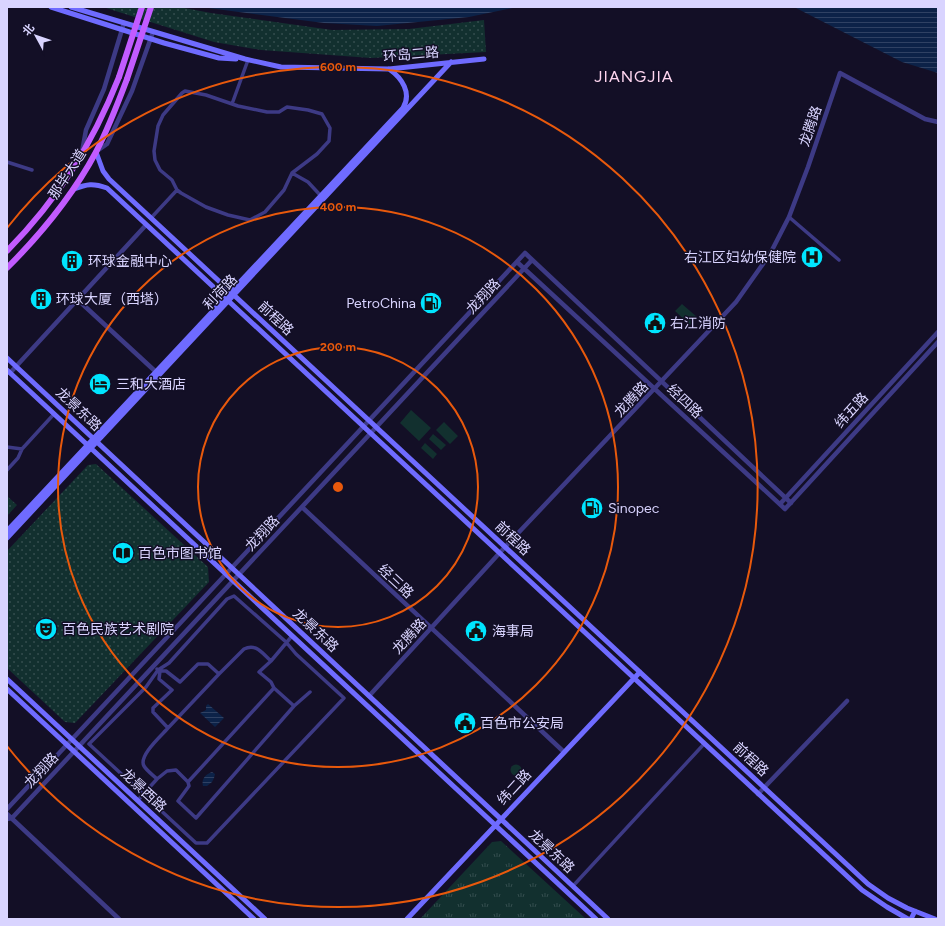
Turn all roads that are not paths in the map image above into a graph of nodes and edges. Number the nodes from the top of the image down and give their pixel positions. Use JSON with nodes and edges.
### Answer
{"nodes":[{"id":1,"x":51,"y":7,"type":"edge"},
{"id":2,"x":71,"y":7,"type":"edge"},
{"id":3,"x":142,"y":7,"type":"edge"},
{"id":4,"x":151,"y":7,"type":"edge"},
{"id":5,"x":124,"y":23,"type":"junction"},
{"id":6,"x":122,"y":30,"type":"junction"},
{"id":7,"x":153,"y":32,"type":"junction"},
{"id":8,"x":151,"y":39,"type":"junction"},
{"id":9,"x":246,"y":59,"type":"junction"},
{"id":10,"x":484,"y":59,"type":"dead end"},
{"id":11,"x":451,"y":62,"type":"junction"},
{"id":12,"x":389,"y":69,"type":"junction"},
{"id":13,"x":232,"y":104,"type":"junction"},
{"id":14,"x":938,"y":122,"type":"edge"},
{"id":15,"x":96,"y":152,"type":"junction"},
{"id":16,"x":80,"y":158,"type":"junction"},
{"id":17,"x":7,"y":162,"type":"edge"},
{"id":18,"x":32,"y":170,"type":"dead end"},
{"id":19,"x":292,"y":173,"type":"junction"},
{"id":20,"x":74,"y":189,"type":"junction"},
{"id":21,"x":177,"y":190,"type":"junction"},
{"id":22,"x":321,"y":196,"type":"junction"},
{"id":23,"x":789,"y":217,"type":"junction"},
{"id":24,"x":151,"y":218,"type":"junction"},
{"id":25,"x":146,"y":225,"type":"junction"},
{"id":26,"x":7,"y":251,"type":"edge"},
{"id":27,"x":525,"y":253,"type":"joint"},
{"id":28,"x":532,"y":260,"type":"junction"},
{"id":29,"x":839,"y":260,"type":"dead end"},
{"id":30,"x":517,"y":262,"type":"junction"},
{"id":31,"x":7,"y":268,"type":"edge"},
{"id":32,"x":524,"y":268,"type":"junction"},
{"id":33,"x":232,"y":294,"type":"junction"},
{"id":34,"x":78,"y":300,"type":"junction"},
{"id":35,"x":227,"y":300,"type":"junction"},
{"id":36,"x":938,"y":332,"type":"edge"},
{"id":37,"x":938,"y":342,"type":"edge"},
{"id":38,"x":7,"y":358,"type":"edge"},
{"id":39,"x":16,"y":367,"type":"junction"},
{"id":40,"x":9,"y":372,"type":"edge"},
{"id":41,"x":156,"y":372,"type":"junction"},
{"id":42,"x":662,"y":382,"type":"junction"},
{"id":43,"x":656,"y":388,"type":"junction"},
{"id":44,"x":54,"y":414,"type":"junction"},
{"id":45,"x":369,"y":420,"type":"junction"},
{"id":46,"x":363,"y":427,"type":"junction"},
{"id":47,"x":376,"y":427,"type":"junction"},
{"id":48,"x":370,"y":433,"type":"junction"},
{"id":49,"x":95,"y":440,"type":"junction"},
{"id":50,"x":7,"y":447,"type":"edge"},
{"id":51,"x":89,"y":447,"type":"junction"},
{"id":52,"x":22,"y":449,"type":"junction"},
{"id":53,"x":7,"y":470,"type":"edge"},
{"id":54,"x":786,"y":498,"type":"junction"},
{"id":55,"x":791,"y":503,"type":"junction"},
{"id":56,"x":780,"y":504,"type":"junction"},
{"id":57,"x":302,"y":507,"type":"junction"},
{"id":58,"x":785,"y":509,"type":"joint"},
{"id":59,"x":7,"y":531,"type":"edge"},
{"id":60,"x":7,"y":538,"type":"edge"},
{"id":61,"x":506,"y":547,"type":"junction"},
{"id":62,"x":500,"y":554,"type":"junction"},
{"id":63,"x":232,"y":568,"type":"junction"},
{"id":64,"x":226,"y":574,"type":"junction"},
{"id":65,"x":239,"y":574,"type":"junction"},
{"id":66,"x":233,"y":581,"type":"junction"},
{"id":67,"x":431,"y":628,"type":"junction"},
{"id":68,"x":292,"y":636,"type":"junction"},
{"id":69,"x":286,"y":642,"type":"junction"},
{"id":70,"x":271,"y":661,"type":"junction"},
{"id":71,"x":153,"y":666,"type":"junction"},
{"id":72,"x":159,"y":670,"type":"junction"},
{"id":73,"x":640,"y":672,"type":"junction"},
{"id":74,"x":219,"y":674,"type":"junction"},
{"id":75,"x":7,"y":678,"type":"edge"},
{"id":76,"x":634,"y":678,"type":"junction"},
{"id":77,"x":274,"y":688,"type":"junction"},
{"id":78,"x":7,"y":689,"type":"edge"},
{"id":79,"x":310,"y":692,"type":"dead end"},
{"id":80,"x":369,"y":696,"type":"junction"},
{"id":81,"x":847,"y":701,"type":"dead end"},
{"id":82,"x":294,"y":706,"type":"junction"},
{"id":83,"x":168,"y":728,"type":"junction"},
{"id":84,"x":72,"y":739,"type":"junction"},
{"id":85,"x":704,"y":744,"type":"junction"},
{"id":86,"x":67,"y":745,"type":"junction"},
{"id":87,"x":79,"y":746,"type":"junction"},
{"id":88,"x":74,"y":751,"type":"junction"},
{"id":89,"x":564,"y":752,"type":"junction"},
{"id":90,"x":158,"y":779,"type":"junction"},
{"id":91,"x":188,"y":782,"type":"junction"},
{"id":92,"x":764,"y":788,"type":"junction"},
{"id":93,"x":144,"y":794,"type":"junction"},
{"id":94,"x":758,"y":794,"type":"junction"},
{"id":95,"x":138,"y":800,"type":"junction"},
{"id":96,"x":7,"y":809,"type":"edge"},
{"id":97,"x":7,"y":814,"type":"edge"},
{"id":98,"x":9,"y":819,"type":"edge"},
{"id":99,"x":501,"y":819,"type":"junction"},
{"id":100,"x":495,"y":825,"type":"junction"},
{"id":101,"x":573,"y":886,"type":"junction"},
{"id":102,"x":915,"y":911,"type":"junction"},
{"id":103,"x":921,"y":916,"type":"edge"},
{"id":104,"x":119,"y":919,"type":"edge"},
{"id":105,"x":254,"y":919,"type":"edge"},
{"id":106,"x":265,"y":919,"type":"edge"},
{"id":107,"x":407,"y":919,"type":"edge"},
{"id":108,"x":596,"y":919,"type":"edge"},
{"id":109,"x":608,"y":919,"type":"edge"},
{"id":110,"x":908,"y":919,"type":"edge"},
{"id":111,"x":911,"y":919,"type":"edge"},
{"id":112,"x":935,"y":919,"type":"edge"}],
"edges":[{"from":1,"to":6,"type":"main road","name":"环岛二路"},
{"from":2,"to":5,"type":"main road","name":"环岛二路"},
{"from":3,"to":16,"type":"main road","name":"那毕大道","bridge":true},
{"from":4,"to":15,"type":"main road","name":"那毕大道","bridge":true},
{"from":5,"to":6,"type":"street"},
{"from":5,"to":7,"type":"main road","name":"环岛二路"},
{"from":6,"to":8,"type":"main road","name":"环岛二路"},
{"from":6,"to":16,"type":"street"},
{"from":7,"to":8,"type":"street"},
{"from":7,"to":9,"type":"main road","name":"环岛二路"},
{"from":8,"to":9,"type":"main road","name":"环岛二路"},
{"from":8,"to":15,"type":"street"},
{"from":9,"to":12,"type":"main road","name":"环岛二路"},
{"from":9,"to":13,"type":"street"},
{"from":10,"to":11,"type":"main road","name":"环岛二路"},
{"from":11,"to":12,"type":"main road","name":"环岛二路"},
{"from":11,"to":33,"type":"main road","name":"利荷路"},
{"from":12,"to":22,"type":"main road","name":"利荷路"},
{"from":13,"to":19,"type":"street"},
{"from":13,"to":21,"type":"street"},
{"from":14,"to":23,"type":"street","name":"龙腾路"},
{"from":15,"to":20,"type":"main road","name":"那毕大道"},
{"from":15,"to":24,"type":"main road","name":"前程路"},
{"from":16,"to":26,"type":"main road","name":"那毕大道"},
{"from":17,"to":18,"type":"street"},
{"from":19,"to":21,"type":"street"},
{"from":19,"to":22,"type":"street"},
{"from":20,"to":25,"type":"main road","name":"前程路"},
{"from":20,"to":31,"type":"main road","name":"那毕大道"},
{"from":21,"to":24,"type":"street"},
{"from":22,"to":33,"type":"main road","name":"利荷路"},
{"from":23,"to":29,"type":"street"},
{"from":23,"to":42,"type":"street","name":"龙腾路"},
{"from":24,"to":33,"type":"main road","name":"前程路"},
{"from":25,"to":34,"type":"street"},
{"from":25,"to":35,"type":"main road","name":"前程路"},
{"from":27,"to":28,"type":"street","name":"经四路"},
{"from":27,"to":30,"type":"street","name":"龙翔路"},
{"from":28,"to":32,"type":"street","name":"龙翔路"},
{"from":28,"to":42,"type":"street","name":"经四路"},
{"from":30,"to":32,"type":"street","name":"经四路"},
{"from":30,"to":45,"type":"street","name":"龙翔路"},
{"from":32,"to":43,"type":"street","name":"经四路"},
{"from":32,"to":47,"type":"street","name":"龙翔路"},
{"from":33,"to":35,"type":"main road","name":"利荷路"},
{"from":33,"to":45,"type":"main road","name":"前程路"},
{"from":34,"to":39,"type":"street"},
{"from":34,"to":41,"type":"street"},
{"from":35,"to":41,"type":"main road","name":"利荷路"},
{"from":35,"to":46,"type":"main road","name":"前程路"},
{"from":35,"to":49,"type":"main road","name":"利荷路"},
{"from":36,"to":54,"type":"street","name":"纬五路"},
{"from":37,"to":55,"type":"street","name":"纬五路"},
{"from":38,"to":39,"type":"main road","name":"龙景东路"},
{"from":39,"to":40,"type":"street"},
{"from":39,"to":49,"type":"main road","name":"龙景东路"},
{"from":40,"to":44,"type":"main road","name":"龙景东路"},
{"from":41,"to":49,"type":"main road","name":"利荷路"},
{"from":42,"to":43,"type":"street","name":"龙腾路"},
{"from":42,"to":54,"type":"street","name":"经四路"},
{"from":43,"to":56,"type":"street","name":"经四路"},
{"from":43,"to":61,"type":"street","name":"龙腾路"},
{"from":44,"to":51,"type":"main road","name":"龙景东路"},
{"from":44,"to":52,"type":"street"},
{"from":45,"to":46,"type":"street","name":"龙翔路"},
{"from":45,"to":47,"type":"main road","name":"前程路"},
{"from":46,"to":48,"type":"main road","name":"前程路"},
{"from":46,"to":63,"type":"street","name":"龙翔路"},
{"from":47,"to":48,"type":"street","name":"龙翔路"},
{"from":47,"to":61,"type":"main road","name":"前程路"},
{"from":48,"to":57,"type":"street","name":"龙翔路"},
{"from":48,"to":62,"type":"main road","name":"前程路"},
{"from":49,"to":51,"type":"main road","name":"利荷路"},
{"from":49,"to":63,"type":"main road","name":"龙景东路"},
{"from":50,"to":52,"type":"street"},
{"from":51,"to":59,"type":"main road","name":"利荷路"},
{"from":51,"to":60,"type":"main road","name":"利荷路"},
{"from":51,"to":64,"type":"main road","name":"龙景东路"},
{"from":52,"to":53,"type":"street"},
{"from":54,"to":55,"type":"street","name":"经四路"},
{"from":54,"to":56,"type":"street","name":"纬五路"},
{"from":55,"to":58,"type":"street","name":"纬五路"},
{"from":56,"to":58,"type":"street","name":"经四路"},
{"from":57,"to":65,"type":"street","name":"龙翔路"},
{"from":57,"to":67,"type":"street","name":"经三路"},
{"from":61,"to":62,"type":"street","name":"龙腾路"},
{"from":61,"to":73,"type":"main road","name":"前程路"},
{"from":62,"to":67,"type":"street","name":"龙腾路"},
{"from":62,"to":76,"type":"main road","name":"前程路"},
{"from":63,"to":64,"type":"street","name":"龙翔路"},
{"from":63,"to":65,"type":"main road","name":"龙景东路"},
{"from":64,"to":66,"type":"main road","name":"龙景东路"},
{"from":64,"to":84,"type":"street","name":"龙翔路"},
{"from":65,"to":66,"type":"street","name":"龙翔路"},
{"from":65,"to":80,"type":"main road","name":"龙景东路"},
{"from":66,"to":68,"type":"main road","name":"龙景东路"},
{"from":66,"to":71,"type":"street","name":"龙翔路"},
{"from":67,"to":80,"type":"street","name":"龙腾路"},
{"from":67,"to":89,"type":"street","name":"经三路"},
{"from":68,"to":69,"type":"street"},
{"from":68,"to":100,"type":"main road","name":"龙景东路"},
{"from":69,"to":70,"type":"street"},
{"from":69,"to":72,"type":"street"},
{"from":69,"to":93,"type":"street"},
{"from":70,"to":74,"type":"street"},
{"from":70,"to":77,"type":"street"},
{"from":71,"to":72,"type":"street"},
{"from":71,"to":87,"type":"street","name":"龙翔路"},
{"from":72,"to":74,"type":"street"},
{"from":72,"to":83,"type":"street"},
{"from":72,"to":93,"type":"street"},
{"from":73,"to":76,"type":"main road","name":"纬二路"},
{"from":73,"to":92,"type":"main road","name":"前程路"},
{"from":74,"to":83,"type":"street"},
{"from":75,"to":84,"type":"main road","name":"龙景西路"},
{"from":76,"to":85,"type":"main road","name":"前程路"},
{"from":76,"to":89,"type":"main road","name":"纬二路"},
{"from":77,"to":82,"type":"street"},
{"from":77,"to":91,"type":"street"},
{"from":78,"to":86,"type":"main road","name":"龙景西路"},
{"from":79,"to":82,"type":"street"},
{"from":80,"to":99,"type":"main road","name":"龙景东路"},
{"from":81,"to":92,"type":"street"},
{"from":82,"to":91,"type":"street"},
{"from":83,"to":90,"type":"street"},
{"from":84,"to":86,"type":"street","name":"龙翔路"},
{"from":84,"to":87,"type":"main road","name":"龙景西路"},
{"from":85,"to":94,"type":"main road","name":"前程路"},
{"from":85,"to":101,"type":"street"},
{"from":86,"to":88,"type":"main road","name":"龙景西路"},
{"from":86,"to":96,"type":"street","name":"龙翔路"},
{"from":87,"to":88,"type":"street","name":"龙翔路"},
{"from":87,"to":95,"type":"main road","name":"龙景西路"},
{"from":88,"to":98,"type":"street","name":"龙翔路"},
{"from":88,"to":105,"type":"main road","name":"龙景西路"},
{"from":89,"to":99,"type":"main road","name":"纬二路"},
{"from":90,"to":91,"type":"street"},
{"from":90,"to":93,"type":"street"},
{"from":92,"to":94,"type":"street"},
{"from":92,"to":102,"type":"main road","name":"前程路"},
{"from":93,"to":95,"type":"street"},
{"from":94,"to":110,"type":"main road","name":"前程路"},
{"from":95,"to":106,"type":"main road","name":"龙景西路"},
{"from":97,"to":98,"type":"street"},
{"from":98,"to":104,"type":"street"},
{"from":99,"to":100,"type":"main road","name":"纬二路"},
{"from":99,"to":101,"type":"main road","name":"龙景东路"},
{"from":100,"to":107,"type":"main road","name":"纬二路"},
{"from":100,"to":108,"type":"main road","name":"龙景东路"},
{"from":101,"to":109,"type":"main road","name":"龙景东路"},
{"from":102,"to":103,"type":"main road","name":"前程路"},
{"from":102,"to":111,"type":"main road"},
{"from":103,"to":112,"type":"main road","name":"前程路"}]}
